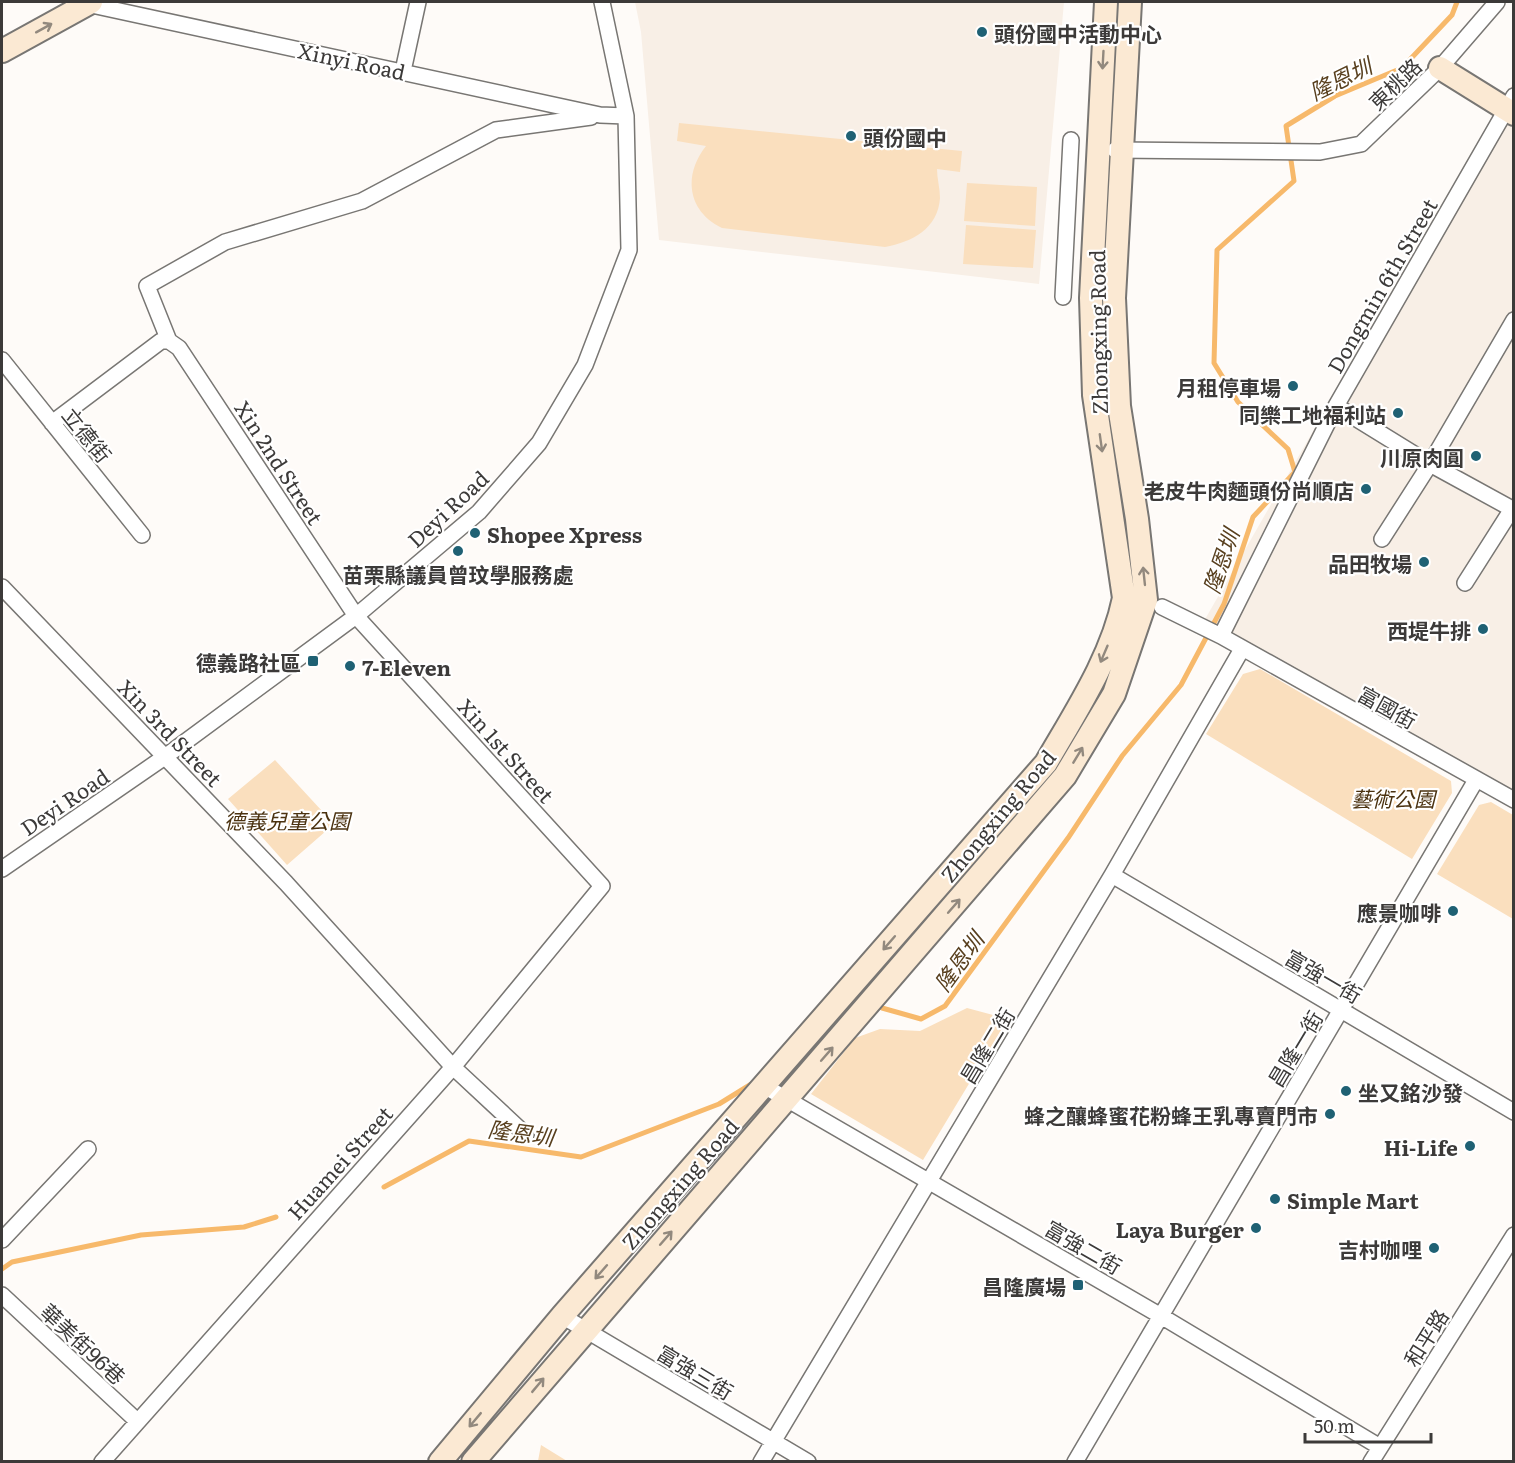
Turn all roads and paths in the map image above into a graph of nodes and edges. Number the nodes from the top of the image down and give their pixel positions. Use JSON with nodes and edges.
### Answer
{"nodes":[{"id":1,"x":85,"y":2,"type":"edge"},
{"id":2,"x":418,"y":2,"type":"edge"},
{"id":3,"x":602,"y":2,"type":"edge"},
{"id":4,"x":1106,"y":2,"type":"edge"},
{"id":5,"x":1130,"y":2,"type":"edge"},
{"id":6,"x":1497,"y":2,"type":"edge"},
{"id":7,"x":2,"y":51,"type":"edge"},
{"id":8,"x":1440,"y":68,"type":"junction"},
{"id":9,"x":403,"y":71,"type":"junction"},
{"id":10,"x":1511,"y":106,"type":"edge"},
{"id":11,"x":600,"y":116,"type":"junction"},
{"id":12,"x":626,"y":116,"type":"junction"},
{"id":13,"x":1071,"y":140,"type":"dead end"},
{"id":14,"x":1099,"y":150,"type":"junction"},
{"id":15,"x":1123,"y":151,"type":"junction"},
{"id":16,"x":1063,"y":297,"type":"dead end"},
{"id":17,"x":1514,"y":320,"type":"edge"},
{"id":18,"x":165,"y":341,"type":"junction"},
{"id":19,"x":2,"y":360,"type":"edge"},
{"id":20,"x":1336,"y":406,"type":"junction"},
{"id":21,"x":52,"y":423,"type":"junction"},
{"id":22,"x":1430,"y":464,"type":"junction"},
{"id":23,"x":1513,"y":510,"type":"edge"},
{"id":24,"x":142,"y":535,"type":"dead end"},
{"id":25,"x":1382,"y":539,"type":"dead end"},
{"id":26,"x":1465,"y":583,"type":"dead end"},
{"id":27,"x":2,"y":587,"type":"edge"},
{"id":28,"x":1161,"y":607,"type":"dead end"},
{"id":29,"x":356,"y":616,"type":"junction"},
{"id":30,"x":1218,"y":635,"type":"junction"},
{"id":31,"x":1242,"y":649,"type":"junction"},
{"id":32,"x":166,"y":756,"type":"junction"},
{"id":33,"x":1476,"y":780,"type":"junction"},
{"id":34,"x":1514,"y":800,"type":"edge"},
{"id":35,"x":2,"y":869,"type":"edge"},
{"id":36,"x":1112,"y":875,"type":"junction"},
{"id":37,"x":602,"y":886,"type":"joint"},
{"id":38,"x":1342,"y":1009,"type":"junction"},
{"id":39,"x":453,"y":1067,"type":"junction"},
{"id":40,"x":764,"y":1086,"type":"junction"},
{"id":41,"x":789,"y":1098,"type":"junction"},
{"id":42,"x":1514,"y":1112,"type":"edge"},
{"id":43,"x":526,"y":1135,"type":"dead end"},
{"id":44,"x":88,"y":1149,"type":"dead end"},
{"id":45,"x":929,"y":1181,"type":"junction"},
{"id":46,"x":1514,"y":1235,"type":"edge"},
{"id":47,"x":2,"y":1240,"type":"edge"},
{"id":48,"x":2,"y":1295,"type":"edge"},
{"id":49,"x":562,"y":1316,"type":"junction"},
{"id":50,"x":1161,"y":1316,"type":"junction"},
{"id":51,"x":585,"y":1331,"type":"junction"},
{"id":52,"x":137,"y":1421,"type":"junction"},
{"id":53,"x":774,"y":1441,"type":"junction"},
{"id":54,"x":1380,"y":1447,"type":"junction"},
{"id":55,"x":102,"y":1461,"type":"edge"},
{"id":56,"x":440,"y":1461,"type":"edge"},
{"id":57,"x":473,"y":1461,"type":"edge"},
{"id":58,"x":761,"y":1461,"type":"edge"},
{"id":59,"x":808,"y":1461,"type":"edge"},
{"id":60,"x":1075,"y":1461,"type":"edge"},
{"id":61,"x":1371,"y":1461,"type":"edge"}],
"edges":[{"from":7,"to":1,"type":"street","one_way":true},
{"from":1,"to":9,"type":"street","name":"Xinyi Road"},
{"from":2,"to":9,"type":"street"},
{"from":3,"to":12,"type":"street","name":"Deyi Road"},
{"from":4,"to":14,"type":"street","name":"Zhongxing Road","one_way":true},
{"from":5,"to":15,"type":"street","name":"Zhongxing Road"},
{"from":6,"to":8,"type":"street","name":"東桃路"},
{"from":8,"to":10,"type":"street"},
{"from":8,"to":15,"type":"street","name":"東桃路"},
{"from":9,"to":11,"type":"street","name":"Xinyi Road"},
{"from":10,"to":20,"type":"street","name":"Dongmin 6th Street"},
{"from":11,"to":12,"type":"street","name":"Xinyi Road"},
{"from":11,"to":18,"type":"street"},
{"from":12,"to":29,"type":"street","name":"Deyi Road"},
{"from":13,"to":16,"type":"street"},
{"from":14,"to":15,"type":"street"},
{"from":14,"to":40,"type":"street","name":"Zhongxing Road","one_way":true},
{"from":41,"to":15,"type":"street","name":"Zhongxing Road","one_way":true},
{"from":17,"to":22,"type":"street"},
{"from":18,"to":21,"type":"street"},
{"from":18,"to":29,"type":"street","name":"Xin 2nd Street"},
{"from":19,"to":21,"type":"street","name":"立德街"},
{"from":20,"to":22,"type":"street"},
{"from":20,"to":30,"type":"street","name":"Dongmin 6th Street"},
{"from":21,"to":24,"type":"street","name":"立德街"},
{"from":22,"to":23,"type":"street"},
{"from":22,"to":25,"type":"street"},
{"from":23,"to":26,"type":"street"},
{"from":27,"to":32,"type":"street","name":"Xin 3rd Street"},
{"from":28,"to":30,"type":"street"},
{"from":29,"to":32,"type":"street","name":"Deyi Road"},
{"from":29,"to":37,"type":"street","name":"Xin 1st Street"},
{"from":30,"to":31,"type":"street"},
{"from":31,"to":33,"type":"street","name":"富國街"},
{"from":31,"to":36,"type":"street","name":"昌隆二街"},
{"from":32,"to":35,"type":"street","name":"Deyi Road"},
{"from":32,"to":39,"type":"street","name":"Xin 3rd Street"},
{"from":33,"to":34,"type":"street","name":"富國街"},
{"from":33,"to":38,"type":"street","name":"昌隆一街"},
{"from":36,"to":38,"type":"street","name":"富強一街"},
{"from":36,"to":45,"type":"street","name":"昌隆二街"},
{"from":37,"to":39,"type":"street","name":"Huamei Street"},
{"from":38,"to":42,"type":"street","name":"富強一街"},
{"from":38,"to":50,"type":"street","name":"昌隆一街"},
{"from":39,"to":43,"type":"street","name":"Xin 3rd Street"},
{"from":39,"to":52,"type":"street","name":"Huamei Street"},
{"from":40,"to":41,"type":"street","name":"富強二街"},
{"from":40,"to":49,"type":"street","name":"Zhongxing Road","one_way":true},
{"from":41,"to":45,"type":"street","name":"富強二街"},
{"from":51,"to":41,"type":"street","name":"Zhongxing Road","one_way":true},
{"from":44,"to":47,"type":"street"},
{"from":45,"to":50,"type":"street","name":"富強二街"},
{"from":45,"to":53,"type":"street","name":"昌隆二街"},
{"from":46,"to":54,"type":"street","name":"和平路"},
{"from":48,"to":52,"type":"street","name":"華美街96巷"},
{"from":49,"to":51,"type":"street","name":"富強三街"},
{"from":49,"to":56,"type":"street","name":"Zhongxing Road","one_way":true},
{"from":50,"to":54,"type":"street","name":"富強二街"},
{"from":50,"to":60,"type":"street","name":"昌隆一街"},
{"from":51,"to":53,"type":"street","name":"富強三街"},
{"from":57,"to":51,"type":"street","name":"Zhongxing Road","one_way":true},
{"from":52,"to":55,"type":"street","name":"Huamei Street"},
{"from":53,"to":58,"type":"street","name":"昌隆二街"},
{"from":53,"to":59,"type":"street","name":"富強三街"},
{"from":54,"to":61,"type":"street","name":"和平路"}]}
